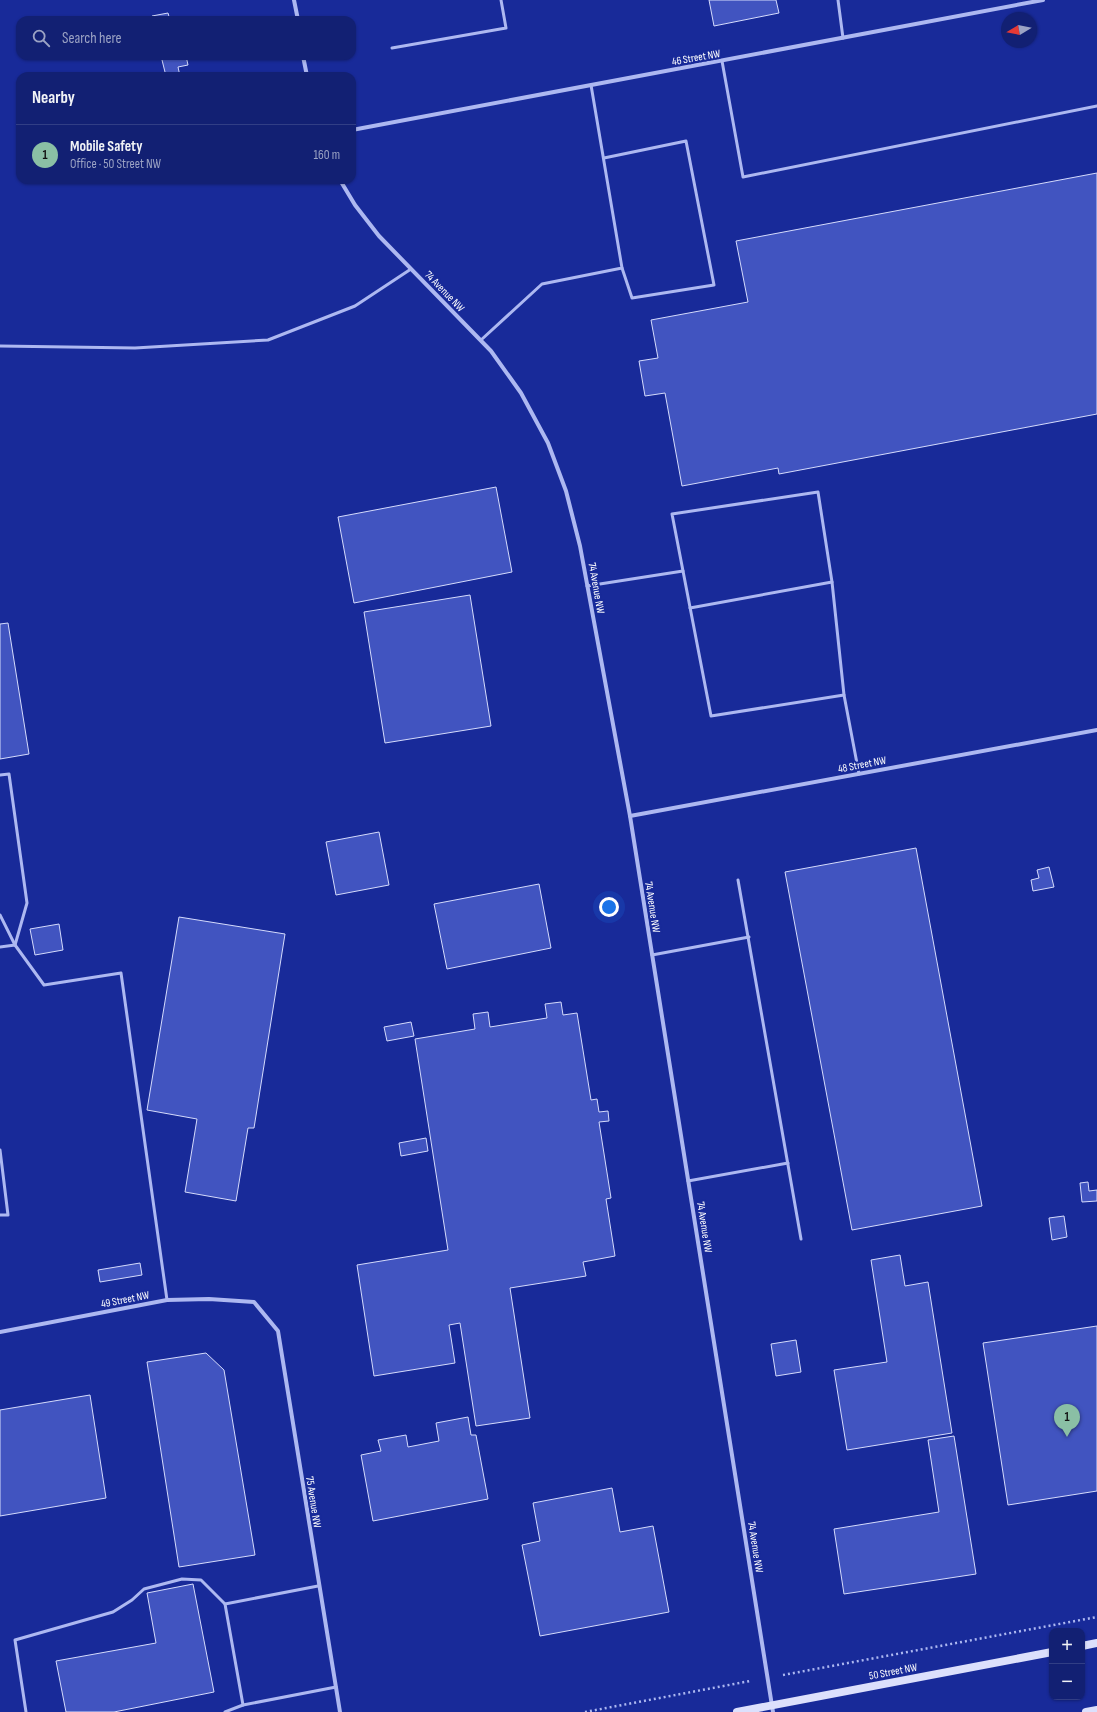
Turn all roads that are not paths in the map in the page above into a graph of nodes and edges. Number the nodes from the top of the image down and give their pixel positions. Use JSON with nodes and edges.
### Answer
{"nodes":[{"id":1,"x":294,"y":0,"type":"edge"},
{"id":2,"x":501,"y":0,"type":"edge"},
{"id":3,"x":838,"y":0,"type":"edge"},
{"id":4,"x":1043,"y":0,"type":"edge"},
{"id":5,"x":297,"y":16,"type":"edge"},
{"id":6,"x":843,"y":38,"type":"junction"},
{"id":7,"x":392,"y":48,"type":"dead end"},
{"id":8,"x":304,"y":60,"type":"edge"},
{"id":9,"x":722,"y":61,"type":"junction"},
{"id":10,"x":306,"y":72,"type":"edge"},
{"id":11,"x":591,"y":85,"type":"junction"},
{"id":12,"x":1097,"y":106,"type":"edge"},
{"id":13,"x":356,"y":129,"type":"edge"},
{"id":14,"x":604,"y":158,"type":"junction"},
{"id":15,"x":343,"y":184,"type":"edge"},
{"id":16,"x":622,"y":268,"type":"junction"},
{"id":17,"x":411,"y":269,"type":"junction"},
{"id":18,"x":481,"y":340,"type":"junction"},
{"id":19,"x":0,"y":346,"type":"edge"},
{"id":20,"x":683,"y":571,"type":"junction"},
{"id":21,"x":832,"y":582,"type":"junction"},
{"id":22,"x":587,"y":586,"type":"junction"},
{"id":23,"x":690,"y":608,"type":"junction"},
{"id":24,"x":844,"y":696,"type":"junction"},
{"id":25,"x":1097,"y":730,"type":"edge"},
{"id":26,"x":859,"y":774,"type":"junction"},
{"id":27,"x":0,"y":775,"type":"edge"},
{"id":28,"x":630,"y":816,"type":"junction"},
{"id":29,"x":738,"y":880,"type":"dead end"},
{"id":30,"x":0,"y":915,"type":"edge"},
{"id":31,"x":748,"y":937,"type":"junction"},
{"id":32,"x":15,"y":945,"type":"junction"},
{"id":33,"x":0,"y":947,"type":"edge"},
{"id":34,"x":652,"y":955,"type":"junction"},
{"id":35,"x":0,"y":1150,"type":"edge"},
{"id":36,"x":788,"y":1163,"type":"junction"},
{"id":37,"x":688,"y":1180,"type":"junction"},
{"id":38,"x":0,"y":1215,"type":"edge"},
{"id":39,"x":801,"y":1238,"type":"dead end"},
{"id":40,"x":168,"y":1300,"type":"junction"},
{"id":41,"x":254,"y":1302,"type":"joint"},
{"id":42,"x":0,"y":1332,"type":"edge"},
{"id":43,"x":318,"y":1586,"type":"junction"},
{"id":44,"x":225,"y":1604,"type":"junction"},
{"id":45,"x":1097,"y":1643,"type":"edge"},
{"id":46,"x":1085,"y":1645,"type":"edge"},
{"id":47,"x":1049,"y":1653,"type":"edge"},
{"id":48,"x":336,"y":1687,"type":"junction"},
{"id":49,"x":243,"y":1704,"type":"junction"},
{"id":50,"x":772,"y":1709,"type":"edge"},
{"id":51,"x":1097,"y":1710,"type":"edge"},
{"id":52,"x":26,"y":1712,"type":"edge"},
{"id":53,"x":225,"y":1712,"type":"edge"},
{"id":54,"x":340,"y":1712,"type":"edge"},
{"id":55,"x":737,"y":1712,"type":"edge"},
{"id":56,"x":1086,"y":1712,"type":"edge"}],
"edges":[{"from":1,"to":5,"type":"street"},
{"from":2,"to":7,"type":"lane"},
{"from":3,"to":6,"type":"lane"},
{"from":4,"to":6,"type":"street","name":"46 Street NW"},
{"from":6,"to":9,"type":"street","name":"46 Street NW"},
{"from":8,"to":10,"type":"street"},
{"from":9,"to":11,"type":"street","name":"46 Street NW"},
{"from":9,"to":12,"type":"lane"},
{"from":11,"to":13,"type":"street","name":"46 Street NW"},
{"from":11,"to":14,"type":"lane"},
{"from":14,"to":16,"type":"lane"},
{"from":14,"to":16,"type":"lane"},
{"from":15,"to":17,"type":"street","name":"74 Avenue NW"},
{"from":16,"to":18,"type":"lane"},
{"from":17,"to":18,"type":"street","name":"74 Avenue NW"},
{"from":17,"to":19,"type":"lane"},
{"from":18,"to":22,"type":"street","name":"74 Avenue NW"},
{"from":20,"to":21,"type":"lane"},
{"from":20,"to":22,"type":"lane"},
{"from":20,"to":23,"type":"lane"},
{"from":21,"to":23,"type":"lane"},
{"from":21,"to":24,"type":"lane"},
{"from":22,"to":28,"type":"street","name":"74 Avenue NW"},
{"from":23,"to":24,"type":"lane"},
{"from":24,"to":26,"type":"lane"},
{"from":25,"to":26,"type":"street","name":"48 Street NW"},
{"from":26,"to":28,"type":"street","name":"48 Street NW"},
{"from":27,"to":32,"type":"lane"},
{"from":28,"to":34,"type":"street","name":"74 Avenue NW"},
{"from":29,"to":31,"type":"lane"},
{"from":30,"to":32,"type":"lane"},
{"from":31,"to":34,"type":"lane"},
{"from":31,"to":36,"type":"lane"},
{"from":32,"to":33,"type":"lane"},
{"from":32,"to":40,"type":"lane"},
{"from":34,"to":37,"type":"street","name":"74 Avenue NW"},
{"from":35,"to":38,"type":"lane"},
{"from":36,"to":37,"type":"lane"},
{"from":36,"to":39,"type":"lane"},
{"from":37,"to":50,"type":"street","name":"74 Avenue NW"},
{"from":40,"to":41,"type":"street","name":"49 Street NW"},
{"from":40,"to":42,"type":"street","name":"49 Street NW"},
{"from":41,"to":43,"type":"street","name":"75 Avenue NW"},
{"from":43,"to":44,"type":"lane"},
{"from":43,"to":48,"type":"street","name":"75 Avenue NW"},
{"from":44,"to":49,"type":"lane"},
{"from":44,"to":52,"type":"lane"},
{"from":45,"to":46,"type":"main road"},
{"from":47,"to":50,"type":"main road","name":"50 Street NW"},
{"from":48,"to":49,"type":"lane"},
{"from":48,"to":54,"type":"street","name":"75 Avenue NW"},
{"from":49,"to":53,"type":"lane"},
{"from":50,"to":55,"type":"main road","name":"50 Street NW"},
{"from":51,"to":56,"type":"main road"}]}
